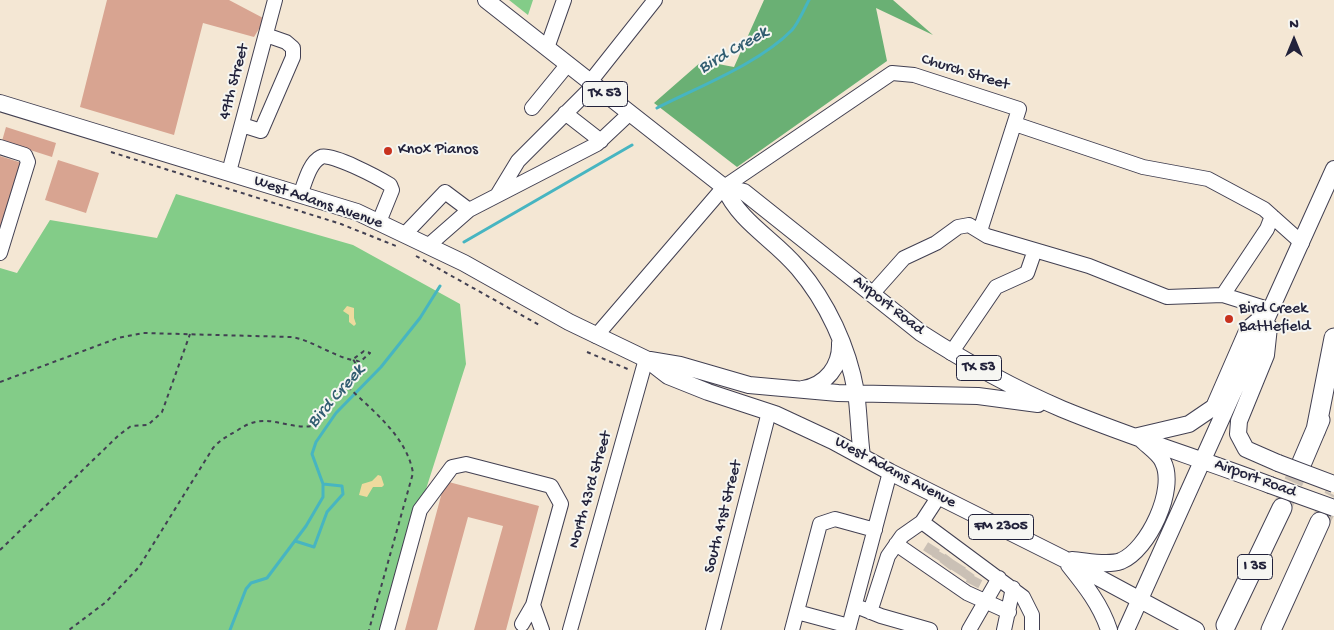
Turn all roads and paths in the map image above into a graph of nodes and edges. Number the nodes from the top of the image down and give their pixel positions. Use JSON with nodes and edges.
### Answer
{"nodes":[{"id":1,"x":486,"y":0,"type":"edge"},
{"id":2,"x":564,"y":0,"type":"edge"},
{"id":3,"x":655,"y":0,"type":"edge"},
{"id":4,"x":270,"y":1,"type":"edge"},
{"id":5,"x":266,"y":35,"type":"junction"},
{"id":6,"x":547,"y":48,"type":"junction"},
{"id":7,"x":568,"y":64,"type":"junction"},
{"id":8,"x":592,"y":83,"type":"junction"},
{"id":9,"x":0,"y":103,"type":"edge"},
{"id":10,"x":532,"y":108,"type":"dead end"},
{"id":11,"x":630,"y":113,"type":"junction"},
{"id":12,"x":564,"y":114,"type":"junction"},
{"id":13,"x":1015,"y":124,"type":"junction"},
{"id":14,"x":242,"y":125,"type":"junction"},
{"id":15,"x":601,"y":141,"type":"junction"},
{"id":16,"x":0,"y":147,"type":"edge"},
{"id":17,"x":111,"y":152,"type":"dead end"},
{"id":18,"x":518,"y":161,"type":"junction"},
{"id":19,"x":1334,"y":169,"type":"edge"},
{"id":20,"x":229,"y":172,"type":"junction"},
{"id":21,"x":533,"y":177,"type":"junction"},
{"id":22,"x":724,"y":187,"type":"junction"},
{"id":23,"x":498,"y":194,"type":"junction"},
{"id":24,"x":300,"y":195,"type":"junction"},
{"id":25,"x":469,"y":210,"type":"junction"},
{"id":26,"x":1272,"y":216,"type":"junction"},
{"id":27,"x":379,"y":222,"type":"junction"},
{"id":28,"x":984,"y":233,"type":"junction"},
{"id":29,"x":404,"y":242,"type":"junction"},
{"id":30,"x":1302,"y":243,"type":"junction"},
{"id":31,"x":429,"y":245,"type":"junction"},
{"id":32,"x":1035,"y":250,"type":"junction"},
{"id":33,"x":0,"y":253,"type":"edge"},
{"id":34,"x":410,"y":253,"type":"dead end"},
{"id":35,"x":872,"y":294,"type":"junction"},
{"id":36,"x":1223,"y":295,"type":"junction"},
{"id":37,"x":1271,"y":310,"type":"junction"},
{"id":38,"x":541,"y":326,"type":"dead end"},
{"id":39,"x":190,"y":334,"type":"junction"},
{"id":40,"x":596,"y":336,"type":"junction"},
{"id":41,"x":840,"y":338,"type":"junction"},
{"id":42,"x":1334,"y":338,"type":"edge"},
{"id":43,"x":587,"y":352,"type":"dead end"},
{"id":44,"x":951,"y":353,"type":"junction"},
{"id":45,"x":646,"y":359,"type":"junction"},
{"id":46,"x":630,"y":370,"type":"dead end"},
{"id":47,"x":1334,"y":381,"type":"edge"},
{"id":48,"x":0,"y":382,"type":"edge"},
{"id":49,"x":349,"y":388,"type":"junction"},
{"id":50,"x":797,"y":390,"type":"junction"},
{"id":51,"x":856,"y":393,"type":"junction"},
{"id":52,"x":1062,"y":409,"type":"junction"},
{"id":53,"x":768,"y":412,"type":"junction"},
{"id":54,"x":1316,"y":430,"type":"junction"},
{"id":55,"x":1138,"y":436,"type":"junction"},
{"id":56,"x":862,"y":456,"type":"junction"},
{"id":57,"x":1203,"y":460,"type":"junction"},
{"id":58,"x":1300,"y":467,"type":"tunnel mouth"},
{"id":59,"x":890,"y":472,"type":"junction"},
{"id":60,"x":1334,"y":484,"type":"edge"},
{"id":61,"x":939,"y":496,"type":"junction"},
{"id":62,"x":1282,"y":508,"type":"tunnel mouth"},
{"id":63,"x":1334,"y":508,"type":"edge"},
{"id":64,"x":922,"y":522,"type":"junction"},
{"id":65,"x":1320,"y":522,"type":"tunnel mouth"},
{"id":66,"x":875,"y":530,"type":"junction"},
{"id":67,"x":896,"y":544,"type":"junction"},
{"id":68,"x":0,"y":550,"type":"edge"},
{"id":69,"x":1064,"y":559,"type":"junction"},
{"id":70,"x":953,"y":565,"type":"junction"},
{"id":71,"x":999,"y":578,"type":"junction"},
{"id":72,"x":1013,"y":588,"type":"junction"},
{"id":73,"x":1139,"y":600,"type":"junction"},
{"id":74,"x":984,"y":603,"type":"junction"},
{"id":75,"x":533,"y":605,"type":"junction"},
{"id":76,"x":856,"y":605,"type":"junction"},
{"id":77,"x":797,"y":612,"type":"junction"},
{"id":78,"x":870,"y":612,"type":"junction"},
{"id":79,"x":1009,"y":612,"type":"junction"},
{"id":80,"x":522,"y":624,"type":"dead end"},
{"id":81,"x":1226,"y":625,"type":"dead end"},
{"id":82,"x":848,"y":628,"type":"edge"},
{"id":83,"x":69,"y":630,"type":"edge"},
{"id":84,"x":369,"y":630,"type":"edge"},
{"id":85,"x":387,"y":630,"type":"edge"},
{"id":86,"x":542,"y":630,"type":"edge"},
{"id":87,"x":570,"y":630,"type":"edge"},
{"id":88,"x":713,"y":630,"type":"edge"},
{"id":89,"x":792,"y":630,"type":"edge"},
{"id":90,"x":930,"y":630,"type":"edge"},
{"id":91,"x":969,"y":630,"type":"edge"},
{"id":92,"x":1004,"y":630,"type":"edge"},
{"id":93,"x":1032,"y":630,"type":"edge"},
{"id":94,"x":1109,"y":630,"type":"edge"},
{"id":95,"x":1126,"y":630,"type":"edge"},
{"id":96,"x":1196,"y":630,"type":"edge"},
{"id":97,"x":1271,"y":630,"type":"edge"}],
"edges":[{"from":1,"to":6,"type":"main road","name":"Airport Road","number":"TX 53"},
{"from":2,"to":6,"type":"street"},
{"from":3,"to":8,"type":"street"},
{"from":4,"to":5,"type":"street","name":"49th Street"},
{"from":5,"to":14,"type":"street","name":"49th Street"},
{"from":5,"to":14,"type":"street"},
{"from":6,"to":7,"type":"main road","name":"Airport Road","number":"TX 53"},
{"from":7,"to":8,"type":"main road","name":"Airport Road","number":"TX 53"},
{"from":7,"to":10,"type":"street"},
{"from":8,"to":11,"type":"main road","name":"Airport Road","number":"TX 53"},
{"from":8,"to":12,"type":"street"},
{"from":9,"to":20,"type":"main road","name":"West Adams Avenue","number":"FM 2305"},
{"from":11,"to":15,"type":"street"},
{"from":11,"to":22,"type":"main road","name":"Airport Road","number":"TX 53"},
{"from":12,"to":15,"type":"street"},
{"from":12,"to":18,"type":"street"},
{"from":13,"to":22,"type":"street","name":"Church Street"},
{"from":13,"to":26,"type":"street"},
{"from":13,"to":28,"type":"street"},
{"from":14,"to":20,"type":"street","name":"49th Street"},
{"from":15,"to":21,"type":"street"},
{"from":16,"to":33,"type":"street"},
{"from":17,"to":29,"type":"path"},
{"from":18,"to":21,"type":"street"},
{"from":18,"to":23,"type":"street"},
{"from":19,"to":30,"type":"main road"},
{"from":20,"to":24,"type":"main road","name":"West Adams Avenue","number":"FM 2305"},
{"from":21,"to":23,"type":"street"},
{"from":22,"to":35,"type":"main road","name":"Airport Road","number":"TX 53"},
{"from":22,"to":40,"type":"street"},
{"from":22,"to":41,"type":"main road","name":"Airport Road","number":"TX 53"},
{"from":23,"to":25,"type":"street"},
{"from":24,"to":27,"type":"main road","name":"West Adams Avenue","number":"FM 2305"},
{"from":24,"to":27,"type":"street"},
{"from":25,"to":29,"type":"street"},
{"from":25,"to":31,"type":"street"},
{"from":26,"to":30,"type":"street"},
{"from":26,"to":36,"type":"street"},
{"from":27,"to":29,"type":"main road","name":"West Adams Avenue","number":"FM 2305"},
{"from":28,"to":32,"type":"street"},
{"from":28,"to":35,"type":"street"},
{"from":29,"to":31,"type":"main road","name":"West Adams Avenue","number":"FM 2305"},
{"from":30,"to":37,"type":"main road"},
{"from":31,"to":40,"type":"main road","name":"West Adams Avenue","number":"FM 2305"},
{"from":32,"to":36,"type":"street"},
{"from":32,"to":44,"type":"street"},
{"from":34,"to":38,"type":"path"},
{"from":35,"to":44,"type":"main road","name":"Airport Road","number":"TX 53"},
{"from":36,"to":37,"type":"street"},
{"from":37,"to":55,"type":"main road"},
{"from":37,"to":57,"type":"main road"},
{"from":37,"to":60,"type":"main road","bridge":true},
{"from":39,"to":48,"type":"path"},
{"from":39,"to":49,"type":"path"},
{"from":39,"to":68,"type":"path"},
{"from":40,"to":45,"type":"main road","name":"West Adams Avenue","number":"FM 2305"},
{"from":41,"to":50,"type":"main road"},
{"from":41,"to":51,"type":"main road","name":"Airport Road","number":"TX 53"},
{"from":42,"to":54,"type":"highway"},
{"from":43,"to":46,"type":"path"},
{"from":44,"to":52,"type":"main road","name":"Airport Road","number":"TX 53"},
{"from":45,"to":50,"type":"main road","name":"West Adams Avenue","number":"FM 2305"},
{"from":45,"to":53,"type":"main road","name":"West Adams Avenue","number":"FM 2305"},
{"from":45,"to":87,"type":"street","name":"North 43rd Street"},
{"from":47,"to":54,"type":"highway"},
{"from":49,"to":83,"type":"path"},
{"from":49,"to":84,"type":"path"},
{"from":50,"to":51,"type":"main road","name":"West Adams Avenue","number":"FM 2305"},
{"from":51,"to":52,"type":"main road","name":"Airport Road","number":"TX 53"},
{"from":51,"to":56,"type":"main road","name":"Airport Road","number":"TX 53"},
{"from":52,"to":55,"type":"main road","name":"Airport Road","number":"TX 53"},
{"from":53,"to":56,"type":"main road","name":"West Adams Avenue","number":"FM 2305"},
{"from":53,"to":88,"type":"street","name":"South 41st Street"},
{"from":54,"to":58,"type":"highway"},
{"from":55,"to":57,"type":"main road","name":"Airport Road","number":"TX 53"},
{"from":55,"to":69,"type":"main road"},
{"from":56,"to":59,"type":"main road","name":"West Adams Avenue","number":"FM 2305"},
{"from":57,"to":63,"type":"main road","name":"Airport Road","number":"TX 53","bridge":true},
{"from":57,"to":73,"type":"main road"},
{"from":59,"to":61,"type":"main road","name":"West Adams Avenue","number":"FM 2305"},
{"from":59,"to":66,"type":"street"},
{"from":61,"to":64,"type":"street"},
{"from":61,"to":69,"type":"main road","name":"West Adams Avenue","number":"FM 2305"},
{"from":62,"to":81,"type":"highway","number":"I 35"},
{"from":64,"to":67,"type":"street"},
{"from":64,"to":70,"type":"street"},
{"from":65,"to":97,"type":"highway","number":"I 35"},
{"from":66,"to":76,"type":"street"},
{"from":66,"to":77,"type":"street"},
{"from":67,"to":70,"type":"street"},
{"from":67,"to":78,"type":"street"},
{"from":69,"to":73,"type":"main road","name":"West Adams Avenue","number":"FM 2305"},
{"from":69,"to":94,"type":"main road"},
{"from":70,"to":71,"type":"street"},
{"from":70,"to":74,"type":"street"},
{"from":71,"to":72,"type":"street"},
{"from":71,"to":74,"type":"street"},
{"from":72,"to":79,"type":"street"},
{"from":72,"to":93,"type":"street"},
{"from":73,"to":95,"type":"main road"},
{"from":73,"to":96,"type":"main road","name":"West Adams Avenue"},
{"from":74,"to":79,"type":"street"},
{"from":74,"to":91,"type":"street"},
{"from":75,"to":80,"type":"street"},
{"from":75,"to":85,"type":"street"},
{"from":75,"to":86,"type":"street"},
{"from":76,"to":78,"type":"street"},
{"from":76,"to":82,"type":"street"},
{"from":77,"to":82,"type":"street"},
{"from":77,"to":89,"type":"street"},
{"from":78,"to":90,"type":"street"},
{"from":79,"to":92,"type":"street"}]}
